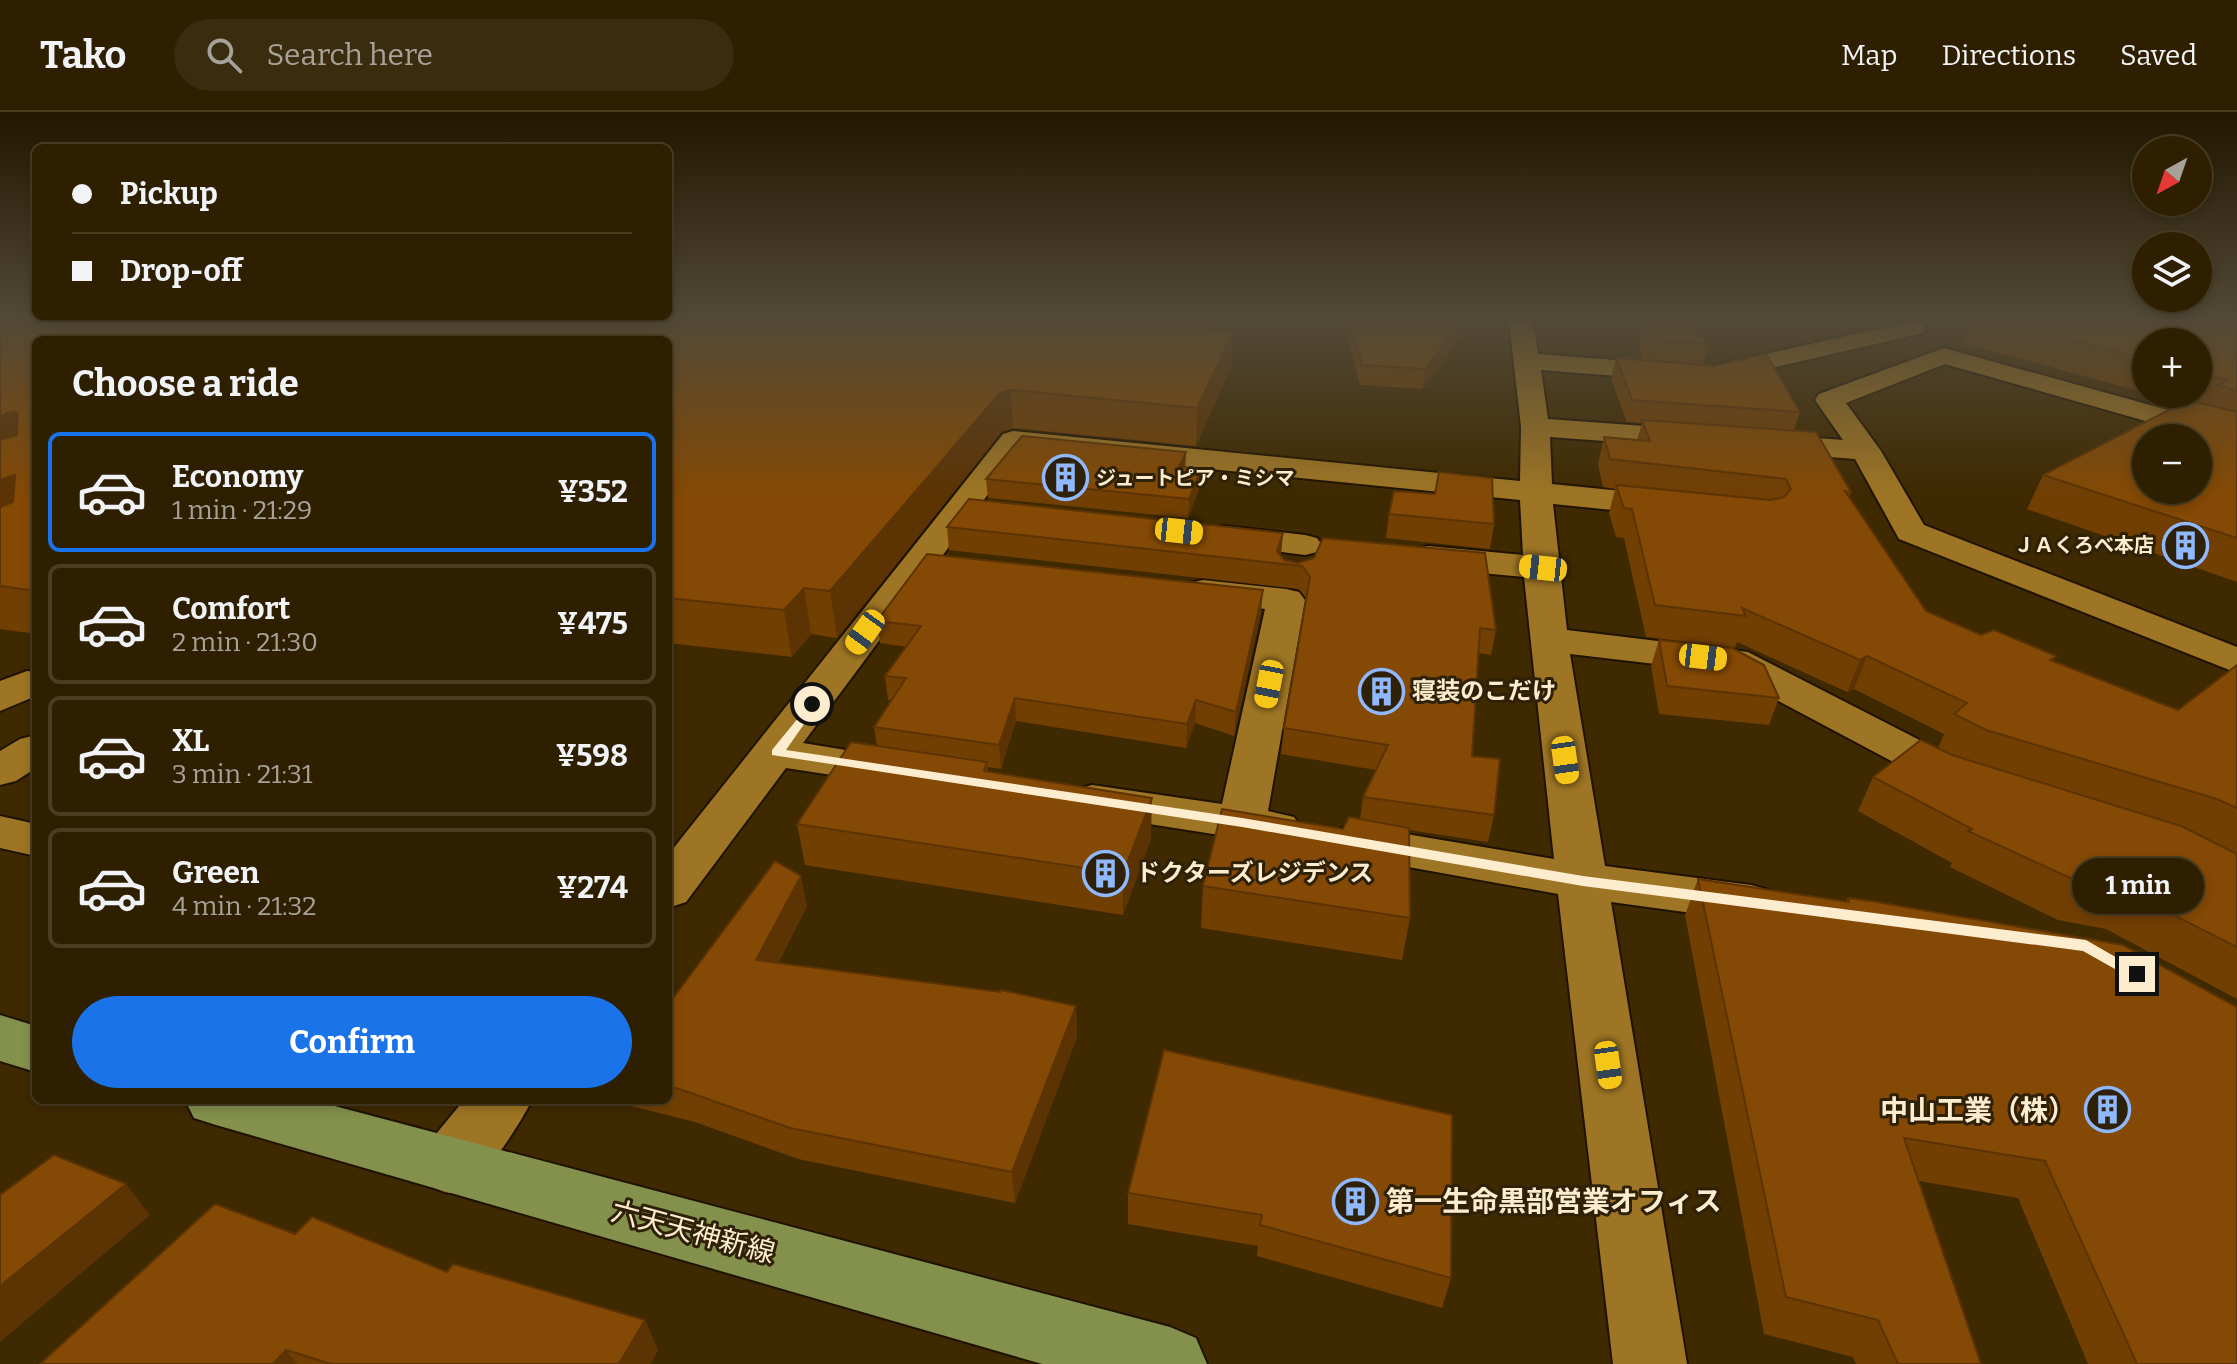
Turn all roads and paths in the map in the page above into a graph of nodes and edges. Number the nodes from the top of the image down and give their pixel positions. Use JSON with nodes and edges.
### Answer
{"nodes":[{"id":1,"x":1529,"y":379,"type":"edge"},
{"id":2,"x":1883,"y":379,"type":"edge"},
{"id":3,"x":2028,"y":379,"type":"edge"},
{"id":4,"x":1535,"y":427,"type":"junction"},
{"id":5,"x":2237,"y":438,"type":"edge"},
{"id":6,"x":1866,"y":451,"type":"junction"},
{"id":7,"x":1537,"y":491,"type":"junction"},
{"id":8,"x":1702,"y":510,"type":"edge"},
{"id":9,"x":1195,"y":533,"type":"edge"},
{"id":10,"x":1400,"y":554,"type":"edge"},
{"id":11,"x":918,"y":560,"type":"junction"},
{"id":12,"x":964,"y":565,"type":"edge"},
{"id":13,"x":1543,"y":568,"type":"junction"},
{"id":14,"x":1163,"y":587,"type":"edge"},
{"id":15,"x":1286,"y":600,"type":"junction"},
{"id":16,"x":1548,"y":640,"type":"junction"},
{"id":17,"x":2237,"y":661,"type":"edge"},
{"id":18,"x":32,"y":751,"type":"edge"},
{"id":19,"x":777,"y":753,"type":"junction"},
{"id":20,"x":0,"y":771,"type":"edge"},
{"id":21,"x":932,"y":776,"type":"edge"},
{"id":22,"x":1997,"y":791,"type":"edge"},
{"id":23,"x":1056,"y":794,"type":"edge"},
{"id":24,"x":1242,"y":822,"type":"junction"},
{"id":25,"x":1583,"y":881,"type":"junction"},
{"id":26,"x":672,"y":885,"type":"edge"},
{"id":27,"x":1803,"y":909,"type":"edge"},
{"id":28,"x":230,"y":1104,"type":"edge"},
{"id":29,"x":498,"y":1104,"type":"edge"},
{"id":30,"x":450,"y":1165,"type":"junction"},
{"id":31,"x":1170,"y":1364,"type":"edge"},
{"id":32,"x":1650,"y":1364,"type":"edge"}],
"edges":[{"from":1,"to":4,"type":"street"},
{"from":2,"to":6,"type":"street"},
{"from":3,"to":5,"type":"street"},
{"from":4,"to":6,"type":"street"},
{"from":4,"to":7,"type":"street"},
{"from":6,"to":17,"type":"street"},
{"from":7,"to":8,"type":"street"},
{"from":7,"to":11,"type":"street"},
{"from":7,"to":13,"type":"street"},
{"from":9,"to":15,"type":"street"},
{"from":10,"to":13,"type":"street"},
{"from":11,"to":12,"type":"street"},
{"from":11,"to":19,"type":"street"},
{"from":13,"to":16,"type":"street"},
{"from":14,"to":15,"type":"street"},
{"from":15,"to":24,"type":"street"},
{"from":16,"to":22,"type":"street"},
{"from":16,"to":25,"type":"street"},
{"from":18,"to":20,"type":"street"},
{"from":19,"to":21,"type":"street"},
{"from":19,"to":26,"type":"street"},
{"from":23,"to":24,"type":"street"},
{"from":24,"to":25,"type":"street"},
{"from":25,"to":27,"type":"street"},
{"from":25,"to":32,"type":"street"},
{"from":28,"to":30,"type":"main road","name":"六天天神新線"},
{"from":29,"to":30,"type":"street"},
{"from":30,"to":31,"type":"main road","name":"六天天神新線"}]}
